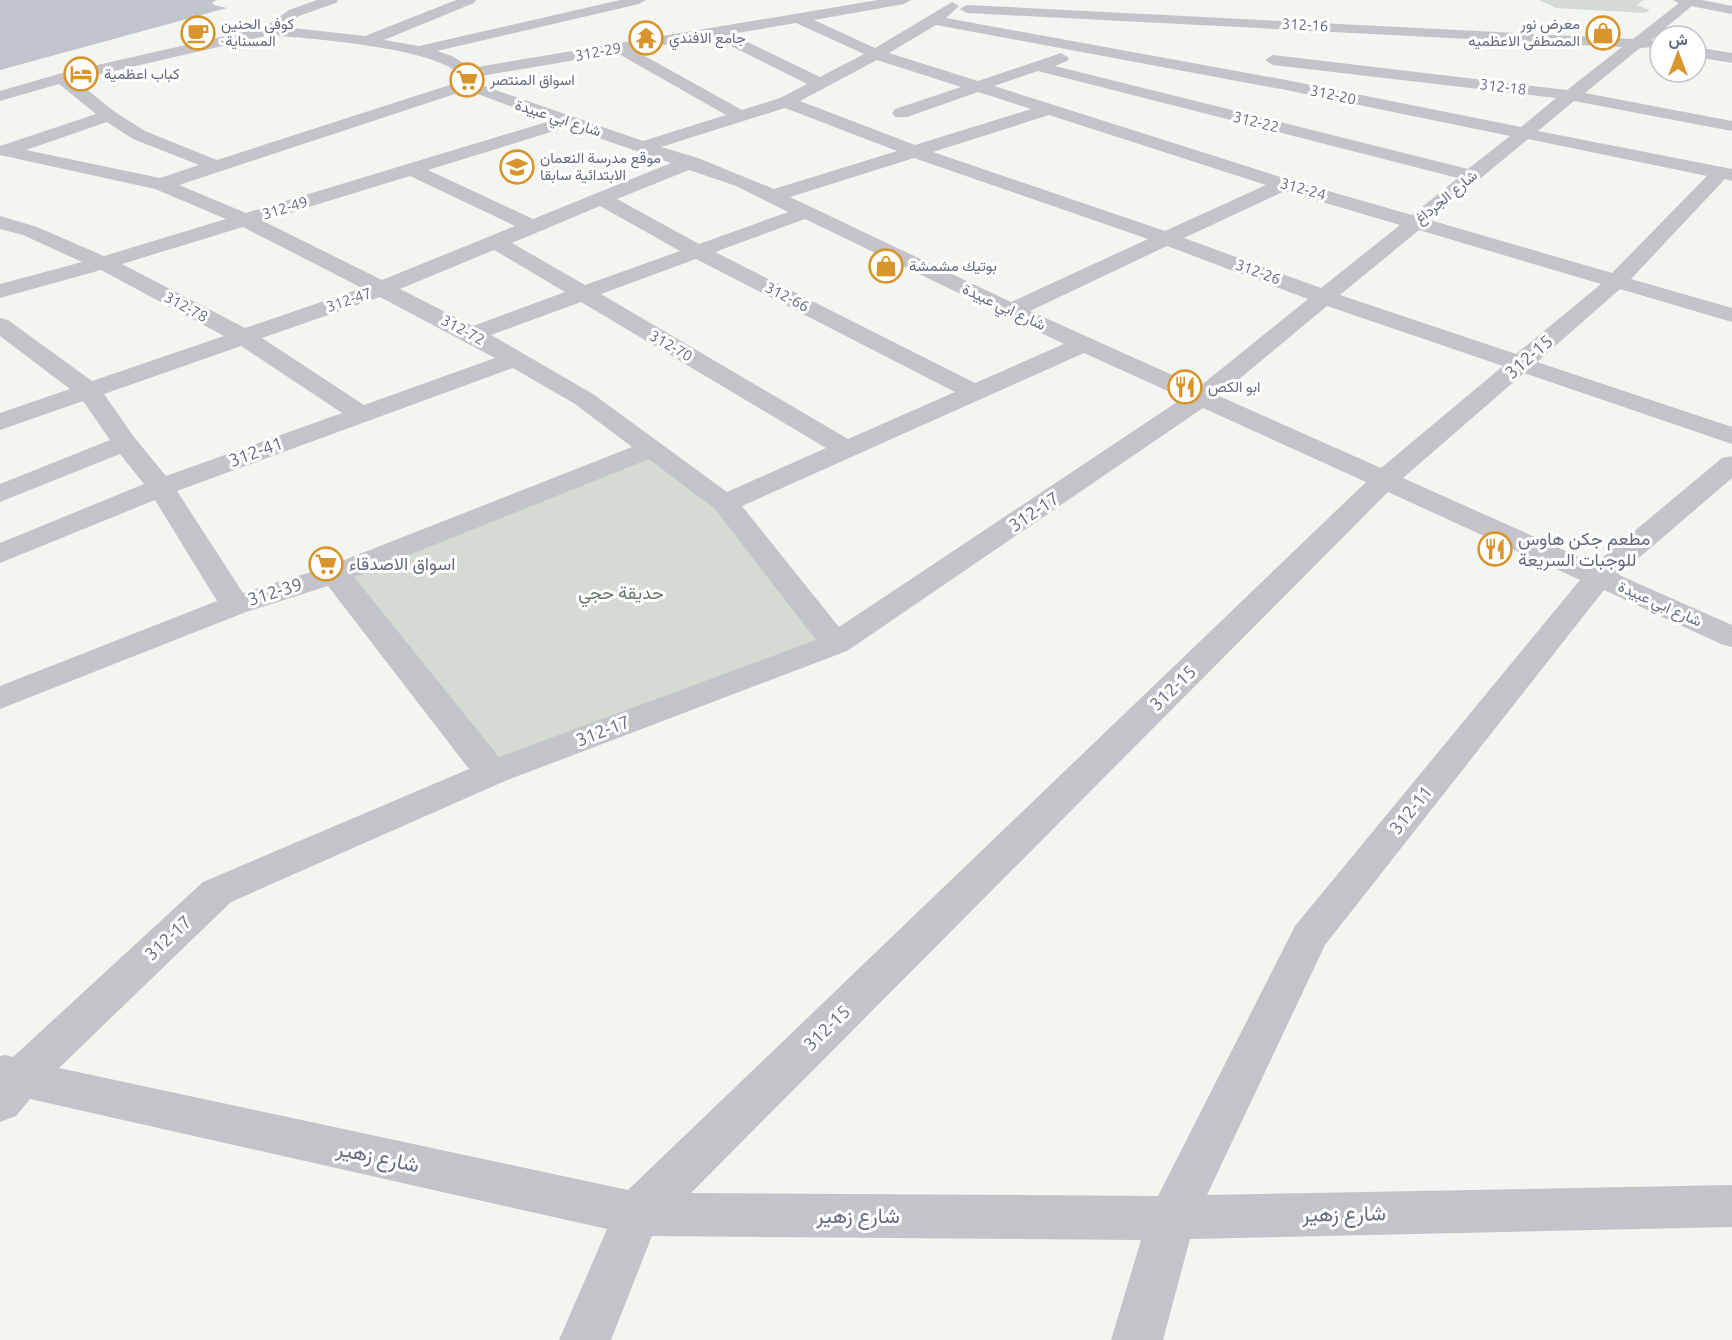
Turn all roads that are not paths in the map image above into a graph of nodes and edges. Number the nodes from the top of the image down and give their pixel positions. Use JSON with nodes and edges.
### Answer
{"nodes":[{"id":1,"x":331,"y":0,"type":"edge"},
{"id":2,"x":469,"y":0,"type":"edge"},
{"id":3,"x":639,"y":0,"type":"edge"},
{"id":4,"x":904,"y":0,"type":"edge"},
{"id":5,"x":1712,"y":0,"type":"edge"},
{"id":6,"x":1683,"y":1,"type":"edge"},
{"id":7,"x":564,"y":3,"type":"dead end"},
{"id":8,"x":1732,"y":3,"type":"edge"},
{"id":9,"x":954,"y":4,"type":"edge"},
{"id":10,"x":1238,"y":8,"type":"dead end"},
{"id":11,"x":590,"y":10,"type":"junction"},
{"id":12,"x":1732,"y":10,"type":"edge"},
{"id":13,"x":798,"y":18,"type":"junction"},
{"id":14,"x":934,"y":20,"type":"junction"},
{"id":15,"x":1248,"y":22,"type":"junction"},
{"id":16,"x":270,"y":30,"type":"junction"},
{"id":17,"x":716,"y":32,"type":"junction"},
{"id":18,"x":367,"y":41,"type":"junction"},
{"id":19,"x":1638,"y":43,"type":"junction"},
{"id":20,"x":1648,"y":44,"type":"edge"},
{"id":21,"x":619,"y":48,"type":"junction"},
{"id":22,"x":1083,"y":49,"type":"junction"},
{"id":23,"x":1267,"y":50,"type":"junction"},
{"id":24,"x":419,"y":51,"type":"junction"},
{"id":25,"x":876,"y":54,"type":"junction"},
{"id":26,"x":1708,"y":54,"type":"edge"},
{"id":27,"x":1732,"y":58,"type":"edge"},
{"id":28,"x":1041,"y":67,"type":"junction"},
{"id":29,"x":62,"y":78,"type":"junction"},
{"id":30,"x":471,"y":78,"type":"junction"},
{"id":31,"x":818,"y":83,"type":"junction"},
{"id":32,"x":1286,"y":85,"type":"junction"},
{"id":33,"x":980,"y":87,"type":"junction"},
{"id":34,"x":1571,"y":95,"type":"junction"},
{"id":35,"x":0,"y":96,"type":"edge"},
{"id":36,"x":786,"y":102,"type":"junction"},
{"id":37,"x":1049,"y":109,"type":"junction"},
{"id":38,"x":1215,"y":111,"type":"junction"},
{"id":39,"x":901,"y":113,"type":"dead end"},
{"id":40,"x":110,"y":116,"type":"junction"},
{"id":41,"x":741,"y":117,"type":"junction"},
{"id":42,"x":569,"y":122,"type":"junction"},
{"id":43,"x":1184,"y":123,"type":"dead end"},
{"id":44,"x":1732,"y":126,"type":"edge"},
{"id":45,"x":1163,"y":131,"type":"dead end"},
{"id":46,"x":1524,"y":134,"type":"junction"},
{"id":47,"x":1143,"y":139,"type":"junction"},
{"id":48,"x":644,"y":147,"type":"junction"},
{"id":49,"x":913,"y":151,"type":"junction"},
{"id":50,"x":3,"y":152,"type":"edge"},
{"id":51,"x":691,"y":162,"type":"junction"},
{"id":52,"x":217,"y":166,"type":"junction"},
{"id":53,"x":411,"y":169,"type":"junction"},
{"id":54,"x":1726,"y":174,"type":"edge"},
{"id":55,"x":1472,"y":176,"type":"junction"},
{"id":56,"x":161,"y":184,"type":"junction"},
{"id":57,"x":1283,"y":184,"type":"junction"},
{"id":58,"x":773,"y":196,"type":"junction"},
{"id":59,"x":602,"y":199,"type":"junction"},
{"id":60,"x":806,"y":212,"type":"junction"},
{"id":61,"x":245,"y":220,"type":"junction"},
{"id":62,"x":0,"y":222,"type":"edge"},
{"id":63,"x":1416,"y":222,"type":"junction"},
{"id":64,"x":533,"y":227,"type":"junction"},
{"id":65,"x":1166,"y":238,"type":"junction"},
{"id":66,"x":496,"y":242,"type":"junction"},
{"id":67,"x":698,"y":252,"type":"junction"},
{"id":68,"x":103,"y":263,"type":"junction"},
{"id":69,"x":1617,"y":281,"type":"junction"},
{"id":70,"x":383,"y":288,"type":"junction"},
{"id":71,"x":0,"y":291,"type":"edge"},
{"id":72,"x":582,"y":294,"type":"junction"},
{"id":73,"x":1324,"y":297,"type":"junction"},
{"id":74,"x":1011,"y":311,"type":"junction"},
{"id":75,"x":1732,"y":314,"type":"edge"},
{"id":76,"x":0,"y":325,"type":"edge"},
{"id":77,"x":472,"y":334,"type":"junction"},
{"id":78,"x":244,"y":337,"type":"junction"},
{"id":79,"x":1084,"y":344,"type":"junction"},
{"id":80,"x":514,"y":358,"type":"junction"},
{"id":81,"x":1521,"y":364,"type":"junction"},
{"id":82,"x":88,"y":391,"type":"junction"},
{"id":83,"x":974,"y":393,"type":"junction"},
{"id":84,"x":1202,"y":397,"type":"junction"},
{"id":85,"x":361,"y":414,"type":"junction"},
{"id":86,"x":0,"y":422,"type":"edge"},
{"id":87,"x":1732,"y":436,"type":"edge"},
{"id":88,"x":125,"y":443,"type":"junction"},
{"id":89,"x":651,"y":449,"type":"junction"},
{"id":90,"x":847,"y":449,"type":"junction"},
{"id":91,"x":1732,"y":464,"type":"edge"},
{"id":92,"x":1384,"y":480,"type":"junction"},
{"id":93,"x":161,"y":487,"type":"junction"},
{"id":94,"x":0,"y":494,"type":"edge"},
{"id":95,"x":725,"y":503,"type":"junction"},
{"id":96,"x":0,"y":554,"type":"edge"},
{"id":97,"x":335,"y":574,"type":"junction"},
{"id":98,"x":1599,"y":576,"type":"junction"},
{"id":99,"x":236,"y":605,"type":"junction"},
{"id":100,"x":1732,"y":637,"type":"edge"},
{"id":101,"x":836,"y":644,"type":"junction"},
{"id":102,"x":0,"y":698,"type":"edge"},
{"id":103,"x":492,"y":773,"type":"junction"},
{"id":104,"x":7,"y":1084,"type":"edge"},
{"id":105,"x":1732,"y":1206,"type":"edge"},
{"id":106,"x":637,"y":1214,"type":"junction"},
{"id":107,"x":1172,"y":1218,"type":"junction"},
{"id":108,"x":585,"y":1340,"type":"edge"},
{"id":109,"x":1137,"y":1340,"type":"edge"}],
"edges":[{"from":1,"to":16,"type":"street"},
{"from":2,"to":18,"type":"street"},
{"from":3,"to":11,"type":"street"},
{"from":4,"to":13,"type":"street","name":"312-29"},
{"from":5,"to":8,"type":"street"},
{"from":6,"to":12,"type":"street"},
{"from":6,"to":19,"type":"street","name":"شارع الجرداغ"},
{"from":7,"to":11,"type":"street"},
{"from":9,"to":14,"type":"street"},
{"from":9,"to":15,"type":"street","name":"312-16"},
{"from":10,"to":15,"type":"street"},
{"from":11,"to":24,"type":"street"},
{"from":13,"to":17,"type":"street","name":"312-29"},
{"from":13,"to":25,"type":"street","name":"312-24"},
{"from":14,"to":22,"type":"street","name":"312-20"},
{"from":14,"to":25,"type":"street"},
{"from":15,"to":19,"type":"street","name":"312-16"},
{"from":15,"to":23,"type":"street"},
{"from":16,"to":18,"type":"street","name":"شارع ابي عبيدة"},
{"from":16,"to":29,"type":"street"},
{"from":17,"to":21,"type":"street","name":"312-29"},
{"from":17,"to":31,"type":"street"},
{"from":18,"to":24,"type":"street","name":"شارع ابي عبيدة"},
{"from":19,"to":20,"type":"street","name":"312-16"},
{"from":19,"to":34,"type":"street","name":"شارع الجرداغ"},
{"from":21,"to":30,"type":"street","name":"312-29"},
{"from":21,"to":41,"type":"street"},
{"from":22,"to":28,"type":"street"},
{"from":22,"to":32,"type":"street","name":"312-20"},
{"from":23,"to":32,"type":"street"},
{"from":23,"to":34,"type":"street","name":"312-18"},
{"from":24,"to":30,"type":"street","name":"شارع ابي عبيدة"},
{"from":25,"to":31,"type":"street"},
{"from":25,"to":33,"type":"street","name":"312-24"},
{"from":26,"to":27,"type":"street"},
{"from":28,"to":33,"type":"street"},
{"from":28,"to":38,"type":"street","name":"312-22"},
{"from":29,"to":35,"type":"street"},
{"from":29,"to":40,"type":"street"},
{"from":30,"to":42,"type":"street","name":"شارع ابي عبيدة"},
{"from":30,"to":52,"type":"street","name":"312-29"},
{"from":31,"to":36,"type":"street"},
{"from":32,"to":38,"type":"street"},
{"from":32,"to":46,"type":"street","name":"312-20"},
{"from":33,"to":37,"type":"street","name":"312-24"},
{"from":33,"to":39,"type":"street"},
{"from":34,"to":44,"type":"street","name":"312-18"},
{"from":34,"to":46,"type":"street","name":"شارع الجرداغ"},
{"from":36,"to":41,"type":"street"},
{"from":36,"to":49,"type":"street","name":"312-26"},
{"from":37,"to":47,"type":"street","name":"312-24"},
{"from":37,"to":49,"type":"street"},
{"from":38,"to":43,"type":"street"},
{"from":38,"to":55,"type":"street","name":"312-22"},
{"from":40,"to":50,"type":"street"},
{"from":40,"to":52,"type":"street"},
{"from":41,"to":48,"type":"street"},
{"from":42,"to":48,"type":"street","name":"شارع ابي عبيدة"},
{"from":42,"to":53,"type":"street","name":"312-49"},
{"from":45,"to":47,"type":"street"},
{"from":46,"to":54,"type":"street","name":"312-20"},
{"from":46,"to":55,"type":"street","name":"شارع الجرداغ"},
{"from":47,"to":57,"type":"street","name":"312-24"},
{"from":48,"to":51,"type":"street","name":"شارع ابي عبيدة"},
{"from":49,"to":58,"type":"street"},
{"from":49,"to":65,"type":"street","name":"312-26"},
{"from":50,"to":56,"type":"street","name":"312-72"},
{"from":51,"to":58,"type":"street","name":"شارع ابي عبيدة"},
{"from":51,"to":59,"type":"street","name":"312-47"},
{"from":52,"to":56,"type":"street","name":"312-29"},
{"from":53,"to":61,"type":"street","name":"312-49"},
{"from":53,"to":64,"type":"street"},
{"from":54,"to":69,"type":"street","name":"312-15"},
{"from":55,"to":63,"type":"street","name":"شارع الجرداغ"},
{"from":56,"to":61,"type":"street","name":"312-72"},
{"from":57,"to":63,"type":"street","name":"312-24"},
{"from":57,"to":65,"type":"street"},
{"from":58,"to":60,"type":"street","name":"شارع ابي عبيدة"},
{"from":59,"to":64,"type":"street","name":"312-47"},
{"from":59,"to":67,"type":"street","name":"312-66"},
{"from":60,"to":67,"type":"street"},
{"from":60,"to":74,"type":"street","name":"شارع ابي عبيدة"},
{"from":61,"to":68,"type":"street","name":"312-49"},
{"from":61,"to":70,"type":"street","name":"312-72"},
{"from":62,"to":68,"type":"street","name":"312-78"},
{"from":63,"to":69,"type":"street","name":"312-24"},
{"from":63,"to":73,"type":"street","name":"شارع الجرداغ"},
{"from":64,"to":66,"type":"street","name":"312-47"},
{"from":65,"to":73,"type":"street","name":"312-26"},
{"from":65,"to":74,"type":"street"},
{"from":66,"to":70,"type":"street","name":"312-47"},
{"from":66,"to":72,"type":"street","name":"312-70"},
{"from":67,"to":72,"type":"street"},
{"from":67,"to":83,"type":"street","name":"312-66"},
{"from":68,"to":71,"type":"street","name":"312-49"},
{"from":68,"to":78,"type":"street","name":"312-78"},
{"from":69,"to":75,"type":"street","name":"312-24"},
{"from":69,"to":81,"type":"street","name":"312-15"},
{"from":70,"to":77,"type":"street","name":"312-72"},
{"from":70,"to":78,"type":"street","name":"312-47"},
{"from":72,"to":77,"type":"street"},
{"from":72,"to":90,"type":"street","name":"312-70"},
{"from":73,"to":81,"type":"street","name":"312-26"},
{"from":73,"to":84,"type":"street","name":"شارع الجرداغ"},
{"from":74,"to":79,"type":"street","name":"شارع ابي عبيدة"},
{"from":76,"to":82,"type":"street"},
{"from":77,"to":80,"type":"street","name":"312-72"},
{"from":78,"to":82,"type":"street","name":"312-47"},
{"from":78,"to":85,"type":"street","name":"312-78"},
{"from":79,"to":83,"type":"street"},
{"from":79,"to":84,"type":"street","name":"شارع ابي عبيدة"},
{"from":80,"to":85,"type":"street","name":"312-41"},
{"from":80,"to":89,"type":"street","name":"312-72"},
{"from":81,"to":87,"type":"street","name":"312-26"},
{"from":81,"to":92,"type":"street","name":"312-15"},
{"from":82,"to":86,"type":"street","name":"312-47"},
{"from":82,"to":88,"type":"street"},
{"from":83,"to":90,"type":"street"},
{"from":84,"to":92,"type":"street","name":"شارع ابي عبيدة"},
{"from":84,"to":101,"type":"street","name":"312-17"},
{"from":85,"to":93,"type":"street","name":"312-41"},
{"from":88,"to":93,"type":"street"},
{"from":88,"to":94,"type":"street"},
{"from":89,"to":95,"type":"street","name":"312-72"},
{"from":89,"to":97,"type":"street","name":"312-39"},
{"from":90,"to":95,"type":"street"},
{"from":91,"to":98,"type":"street","name":"312-11"},
{"from":92,"to":98,"type":"street","name":"شارع ابي عبيدة"},
{"from":92,"to":106,"type":"street","name":"312-15"},
{"from":93,"to":96,"type":"street","name":"312-41"},
{"from":93,"to":99,"type":"street"},
{"from":95,"to":101,"type":"street","name":"312-72"},
{"from":97,"to":99,"type":"street","name":"312-39"},
{"from":97,"to":103,"type":"street"},
{"from":98,"to":100,"type":"street","name":"شارع ابي عبيدة"},
{"from":98,"to":107,"type":"street","name":"312-11"},
{"from":99,"to":102,"type":"street","name":"312-39"},
{"from":101,"to":103,"type":"street","name":"312-17"},
{"from":103,"to":104,"type":"street","name":"312-17"},
{"from":104,"to":106,"type":"street","name":"شارع زهير"},
{"from":105,"to":107,"type":"street","name":"شارع زهير"},
{"from":106,"to":107,"type":"street","name":"شارع زهير"},
{"from":106,"to":108,"type":"street"},
{"from":107,"to":109,"type":"street","name":"312-11"}]}
